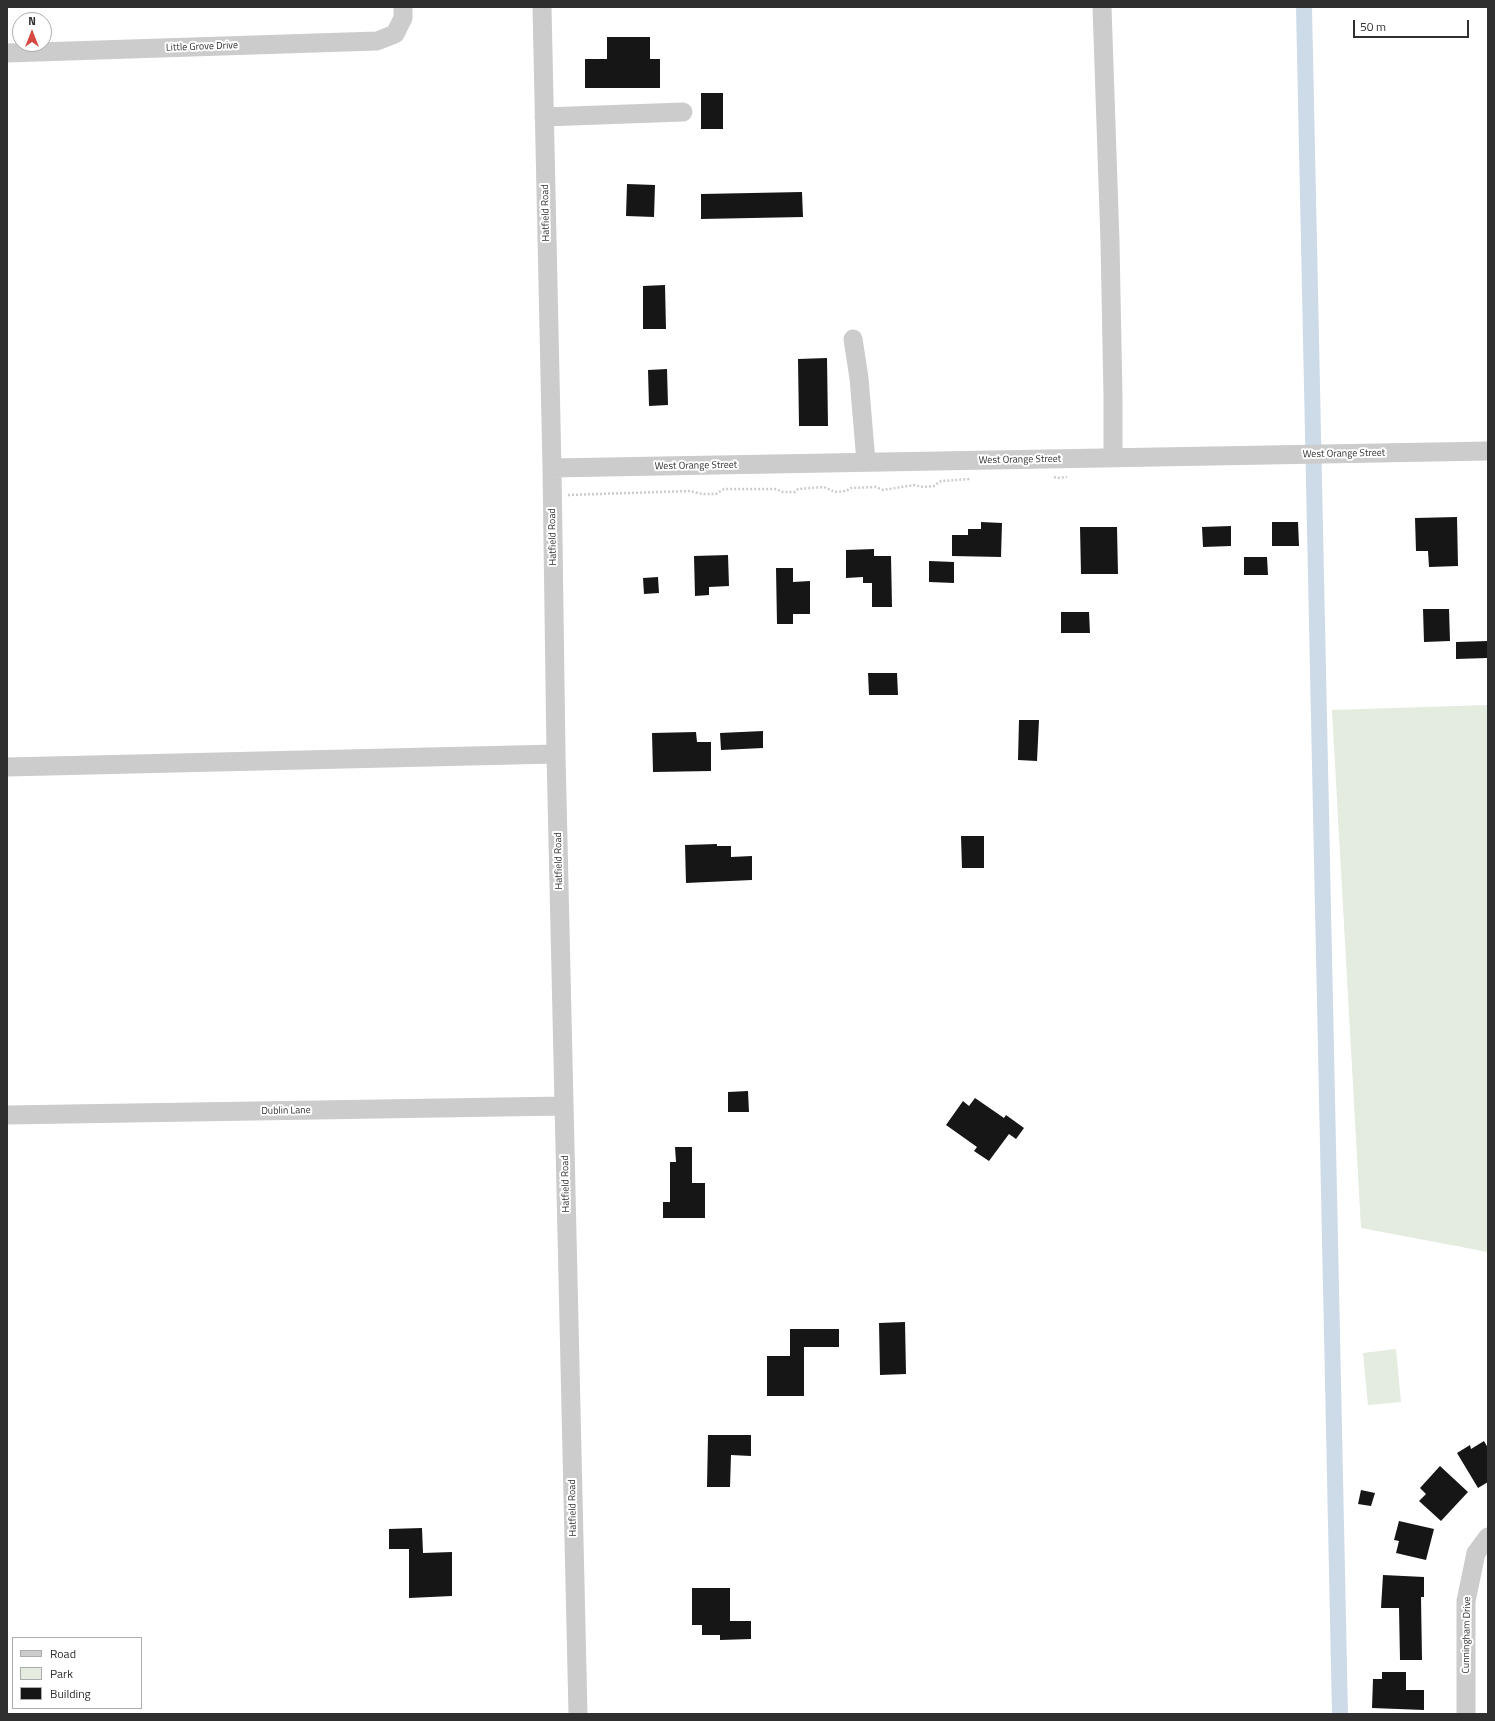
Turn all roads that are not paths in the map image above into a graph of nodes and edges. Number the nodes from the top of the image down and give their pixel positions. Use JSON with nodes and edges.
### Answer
{"nodes":[{"id":1,"x":403,"y":7,"type":"edge"},
{"id":2,"x":542,"y":7,"type":"edge"},
{"id":3,"x":1102,"y":7,"type":"edge"},
{"id":4,"x":7,"y":54,"type":"edge"},
{"id":5,"x":683,"y":112,"type":"dead end"},
{"id":6,"x":544,"y":117,"type":"junction"},
{"id":7,"x":853,"y":339,"type":"dead end"},
{"id":8,"x":1488,"y":451,"type":"edge"},
{"id":9,"x":1113,"y":458,"type":"junction"},
{"id":10,"x":866,"y":462,"type":"junction"},
{"id":11,"x":552,"y":468,"type":"junction"},
{"id":12,"x":556,"y":754,"type":"junction"},
{"id":13,"x":7,"y":767,"type":"edge"},
{"id":14,"x":564,"y":1106,"type":"junction"},
{"id":15,"x":7,"y":1115,"type":"edge"},
{"id":16,"x":1488,"y":1538,"type":"edge"},
{"id":17,"x":578,"y":1714,"type":"edge"},
{"id":18,"x":1466,"y":1714,"type":"edge"}],
"edges":[{"from":1,"to":4,"type":"street","name":"Little Grove Drive"},
{"from":2,"to":6,"type":"street","name":"Hatfield Road"},
{"from":3,"to":9,"type":"street"},
{"from":5,"to":6,"type":"street"},
{"from":6,"to":11,"type":"street","name":"Hatfield Road"},
{"from":7,"to":10,"type":"street"},
{"from":8,"to":9,"type":"street","name":"West Orange Street"},
{"from":9,"to":10,"type":"street","name":"West Orange Street"},
{"from":10,"to":11,"type":"street","name":"West Orange Street"},
{"from":11,"to":12,"type":"street","name":"Hatfield Road"},
{"from":12,"to":13,"type":"street"},
{"from":12,"to":14,"type":"street","name":"Hatfield Road"},
{"from":14,"to":15,"type":"street","name":"Dublin Lane"},
{"from":14,"to":17,"type":"street","name":"Hatfield Road"},
{"from":16,"to":18,"type":"street","name":"Cunningham Drive"}]}
